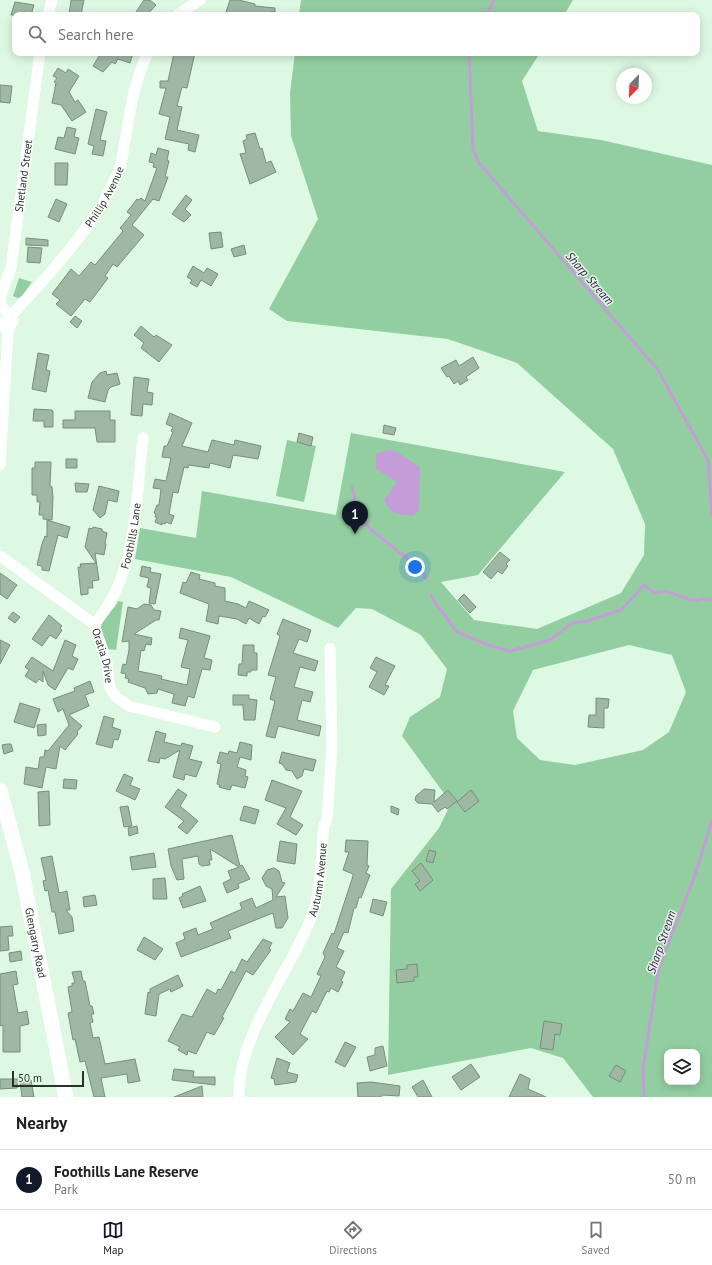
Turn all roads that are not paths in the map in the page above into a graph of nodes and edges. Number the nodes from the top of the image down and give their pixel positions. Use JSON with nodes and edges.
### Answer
{"nodes":[{"id":1,"x":52,"y":0,"type":"edge"},
{"id":2,"x":200,"y":0,"type":"edge"},
{"id":3,"x":49,"y":12,"type":"edge"},
{"id":4,"x":182,"y":12,"type":"edge"},
{"id":5,"x":40,"y":56,"type":"edge"},
{"id":6,"x":147,"y":56,"type":"edge"},
{"id":7,"x":0,"y":298,"type":"edge"},
{"id":8,"x":0,"y":304,"type":"edge"},
{"id":9,"x":11,"y":316,"type":"junction"},
{"id":10,"x":0,"y":322,"type":"edge"},
{"id":11,"x":8,"y":331,"type":"junction"},
{"id":12,"x":144,"y":438,"type":"dead end"},
{"id":13,"x":0,"y":465,"type":"edge"},
{"id":14,"x":0,"y":556,"type":"edge"},
{"id":15,"x":94,"y":624,"type":"junction"},
{"id":16,"x":330,"y":648,"type":"dead end"},
{"id":17,"x":215,"y":727,"type":"dead end"},
{"id":18,"x":0,"y":790,"type":"edge"},
{"id":19,"x":66,"y":1097,"type":"edge"},
{"id":20,"x":239,"y":1097,"type":"edge"}],
"edges":[{"from":1,"to":3,"type":"street"},
{"from":2,"to":4,"type":"street"},
{"from":5,"to":7,"type":"street","name":"Shetland Street"},
{"from":6,"to":9,"type":"street","name":"Phillip Avenue"},
{"from":8,"to":9,"type":"street"},
{"from":9,"to":11,"type":"street"},
{"from":10,"to":11,"type":"street"},
{"from":11,"to":13,"type":"street"},
{"from":12,"to":15,"type":"street","name":"Foothills Lane"},
{"from":14,"to":15,"type":"street","name":"Oratia Drive"},
{"from":15,"to":17,"type":"street","name":"Oratia Drive"},
{"from":16,"to":20,"type":"street","name":"Autumn Avenue"},
{"from":18,"to":19,"type":"main road","name":"Glengarry Road"}]}
